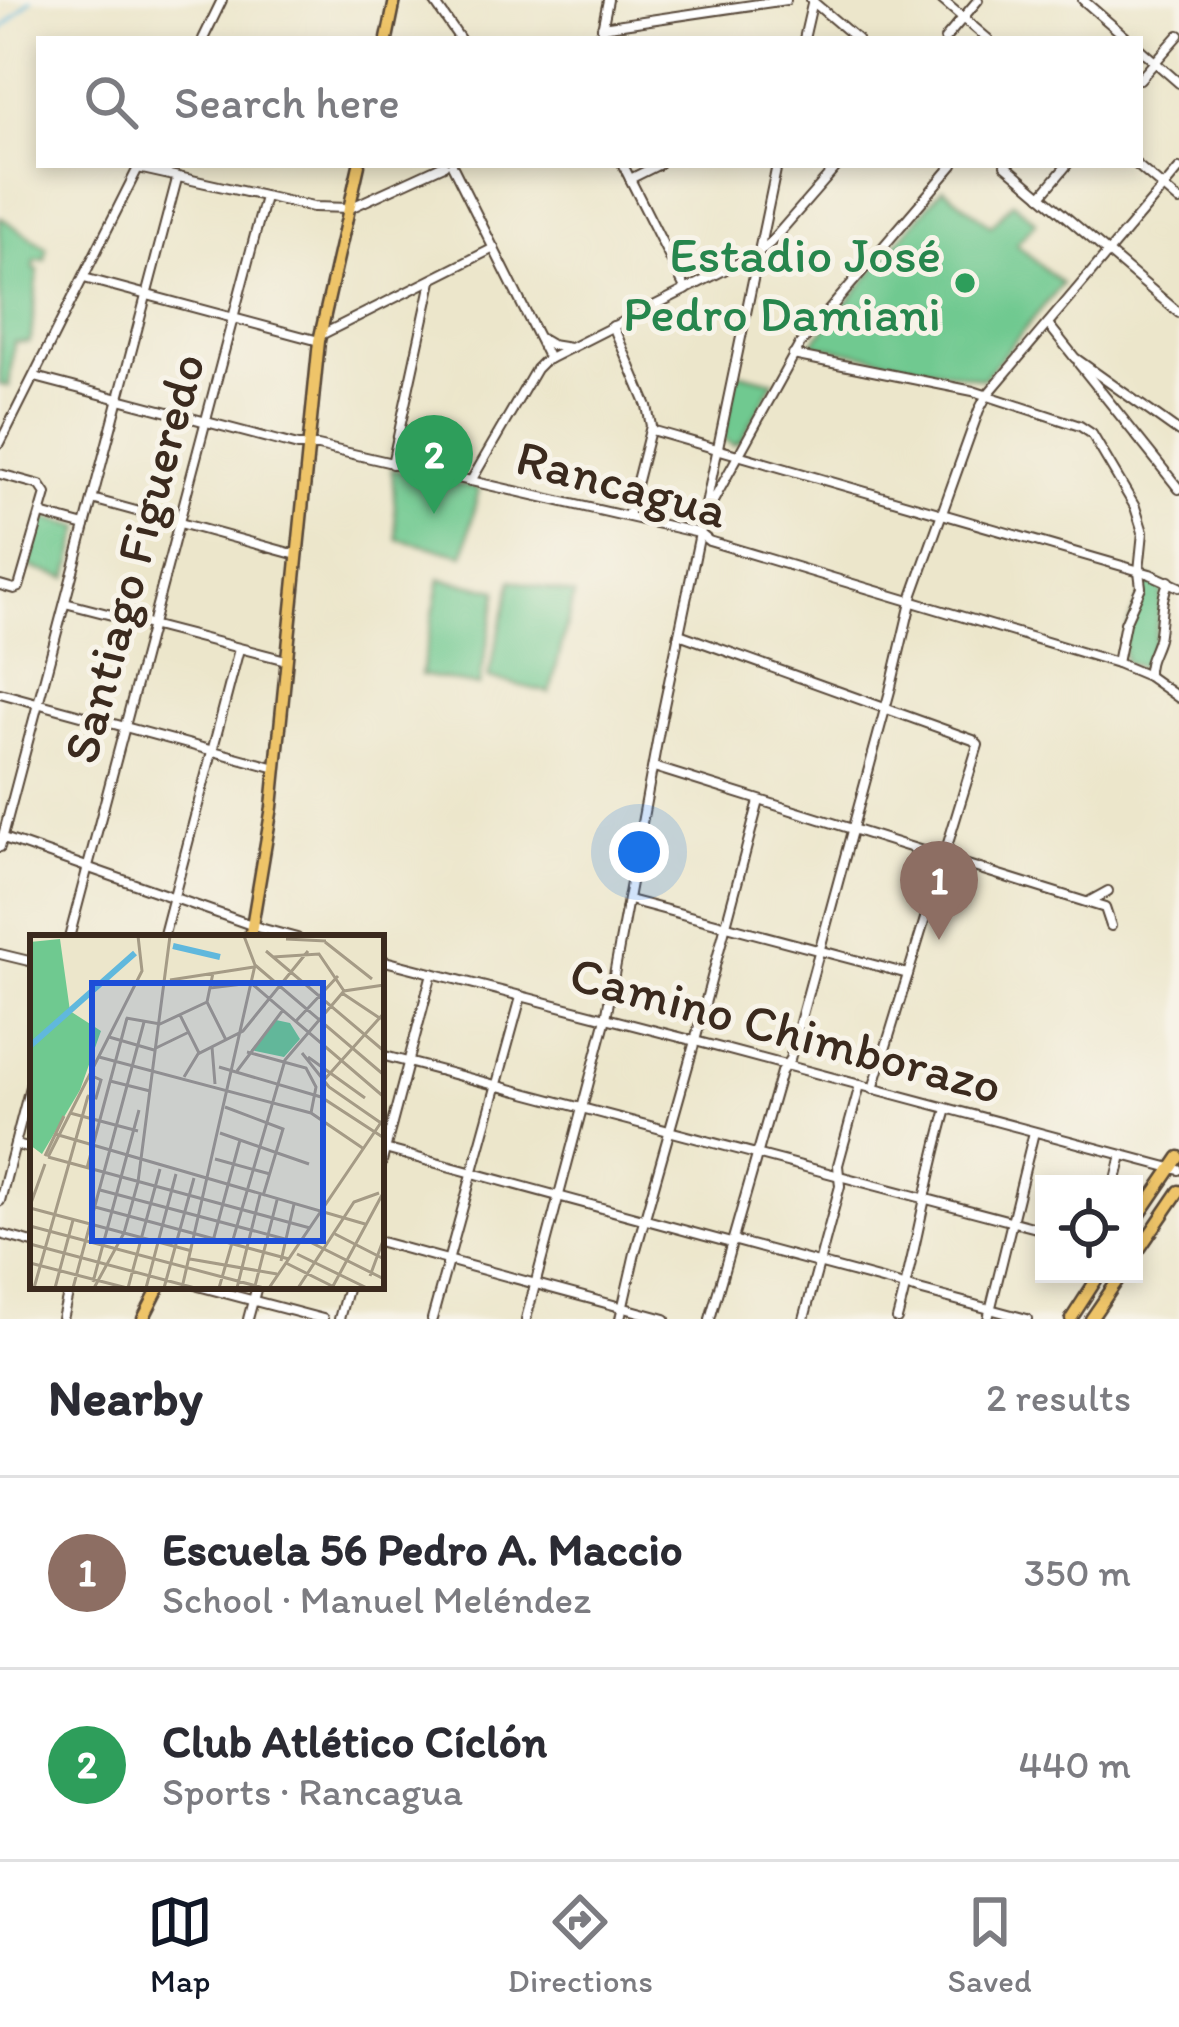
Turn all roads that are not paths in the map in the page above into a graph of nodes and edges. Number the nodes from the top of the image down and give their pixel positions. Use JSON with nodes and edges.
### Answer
{"nodes":[{"id":1,"x":222,"y":0,"type":"edge"},
{"id":2,"x":395,"y":0,"type":"edge"},
{"id":3,"x":433,"y":0,"type":"edge"},
{"id":4,"x":608,"y":0,"type":"edge"},
{"id":5,"x":786,"y":0,"type":"edge"},
{"id":6,"x":812,"y":0,"type":"edge"},
{"id":7,"x":943,"y":0,"type":"edge"},
{"id":8,"x":978,"y":0,"type":"edge"},
{"id":9,"x":1088,"y":2,"type":"edge"},
{"id":10,"x":963,"y":17,"type":"junction"},
{"id":11,"x":602,"y":27,"type":"junction"},
{"id":12,"x":1179,"y":35,"type":"edge"},
{"id":13,"x":204,"y":36,"type":"edge"},
{"id":14,"x":388,"y":36,"type":"edge"},
{"id":15,"x":458,"y":36,"type":"edge"},
{"id":16,"x":600,"y":36,"type":"edge"},
{"id":17,"x":805,"y":36,"type":"edge"},
{"id":18,"x":854,"y":36,"type":"edge"},
{"id":19,"x":947,"y":36,"type":"edge"},
{"id":20,"x":985,"y":36,"type":"edge"},
{"id":21,"x":1125,"y":36,"type":"edge"},
{"id":22,"x":1143,"y":52,"type":"edge"},
{"id":23,"x":1155,"y":62,"type":"junction"},
{"id":24,"x":1143,"y":76,"type":"edge"},
{"id":25,"x":1179,"y":82,"type":"edge"},
{"id":26,"x":139,"y":168,"type":"edge"},
{"id":27,"x":142,"y":168,"type":"edge"},
{"id":28,"x":358,"y":168,"type":"edge"},
{"id":29,"x":441,"y":168,"type":"edge"},
{"id":30,"x":450,"y":168,"type":"edge"},
{"id":31,"x":624,"y":168,"type":"edge"},
{"id":32,"x":652,"y":168,"type":"edge"},
{"id":33,"x":776,"y":168,"type":"edge"},
{"id":34,"x":835,"y":168,"type":"edge"},
{"id":35,"x":950,"y":168,"type":"edge"},
{"id":36,"x":1008,"y":168,"type":"edge"},
{"id":37,"x":1064,"y":168,"type":"edge"},
{"id":38,"x":1141,"y":168,"type":"edge"},
{"id":39,"x":1179,"y":169,"type":"edge"},
{"id":40,"x":177,"y":179,"type":"junction"},
{"id":41,"x":630,"y":179,"type":"junction"},
{"id":42,"x":1163,"y":187,"type":"junction"},
{"id":43,"x":1041,"y":196,"type":"junction"},
{"id":44,"x":266,"y":197,"type":"junction"},
{"id":45,"x":1179,"y":201,"type":"edge"},
{"id":46,"x":350,"y":208,"type":"junction"},
{"id":47,"x":494,"y":248,"type":"junction"},
{"id":48,"x":758,"y":253,"type":"junction"},
{"id":49,"x":1109,"y":254,"type":"junction"},
{"id":50,"x":84,"y":278,"type":"junction"},
{"id":51,"x":433,"y":280,"type":"junction"},
{"id":52,"x":686,"y":290,"type":"junction"},
{"id":53,"x":148,"y":295,"type":"junction"},
{"id":54,"x":1179,"y":313,"type":"edge"},
{"id":55,"x":233,"y":319,"type":"junction"},
{"id":56,"x":1048,"y":324,"type":"junction"},
{"id":57,"x":614,"y":326,"type":"junction"},
{"id":58,"x":319,"y":338,"type":"junction"},
{"id":59,"x":538,"y":338,"type":"junction"},
{"id":60,"x":570,"y":348,"type":"junction"},
{"id":61,"x":794,"y":355,"type":"junction"},
{"id":62,"x":1075,"y":358,"type":"junction"},
{"id":63,"x":549,"y":359,"type":"junction"},
{"id":64,"x":35,"y":376,"type":"junction"},
{"id":65,"x":1113,"y":384,"type":"junction"},
{"id":66,"x":987,"y":394,"type":"junction"},
{"id":67,"x":1102,"y":395,"type":"junction"},
{"id":68,"x":119,"y":398,"type":"junction"},
{"id":69,"x":206,"y":420,"type":"junction"},
{"id":70,"x":651,"y":430,"type":"junction"},
{"id":71,"x":1179,"y":432,"type":"edge"},
{"id":72,"x":0,"y":443,"type":"edge"},
{"id":73,"x":308,"y":446,"type":"junction"},
{"id":74,"x":716,"y":448,"type":"junction"},
{"id":75,"x":741,"y":454,"type":"junction"},
{"id":76,"x":392,"y":464,"type":"junction"},
{"id":77,"x":0,"y":474,"type":"edge"},
{"id":78,"x":472,"y":481,"type":"junction"},
{"id":79,"x":1179,"y":489,"type":"edge"},
{"id":80,"x":92,"y":500,"type":"junction"},
{"id":81,"x":943,"y":513,"type":"junction"},
{"id":82,"x":41,"y":514,"type":"junction"},
{"id":83,"x":628,"y":516,"type":"junction"},
{"id":84,"x":702,"y":521,"type":"junction"},
{"id":85,"x":179,"y":523,"type":"junction"},
{"id":86,"x":85,"y":526,"type":"junction"},
{"id":87,"x":699,"y":533,"type":"junction"},
{"id":88,"x":297,"y":555,"type":"junction"},
{"id":89,"x":1139,"y":571,"type":"junction"},
{"id":90,"x":1169,"y":581,"type":"junction"},
{"id":91,"x":0,"y":585,"type":"edge"},
{"id":92,"x":1179,"y":587,"type":"edge"},
{"id":93,"x":65,"y":603,"type":"junction"},
{"id":94,"x":912,"y":603,"type":"junction"},
{"id":95,"x":152,"y":625,"type":"junction"},
{"id":96,"x":679,"y":634,"type":"junction"},
{"id":97,"x":239,"y":649,"type":"junction"},
{"id":98,"x":286,"y":660,"type":"junction"},
{"id":99,"x":1118,"y":663,"type":"junction"},
{"id":100,"x":1148,"y":676,"type":"junction"},
{"id":101,"x":0,"y":693,"type":"edge"},
{"id":102,"x":1179,"y":698,"type":"edge"},
{"id":103,"x":38,"y":704,"type":"junction"},
{"id":104,"x":886,"y":706,"type":"junction"},
{"id":105,"x":125,"y":727,"type":"junction"},
{"id":106,"x":212,"y":751,"type":"junction"},
{"id":107,"x":276,"y":767,"type":"junction"},
{"id":108,"x":654,"y":767,"type":"junction"},
{"id":109,"x":758,"y":801,"type":"junction"},
{"id":110,"x":852,"y":829,"type":"junction"},
{"id":111,"x":1,"y":840,"type":"edge"},
{"id":112,"x":945,"y":858,"type":"junction"},
{"id":113,"x":88,"y":868,"type":"junction"},
{"id":114,"x":1108,"y":891,"type":"dead end"},
{"id":115,"x":174,"y":898,"type":"junction"},
{"id":116,"x":628,"y":900,"type":"junction"},
{"id":117,"x":1086,"y":903,"type":"junction"},
{"id":118,"x":726,"y":926,"type":"junction"},
{"id":119,"x":1111,"y":926,"type":"dead end"},
{"id":120,"x":251,"y":932,"type":"edge"},
{"id":121,"x":70,"y":935,"type":"edge"},
{"id":122,"x":164,"y":935,"type":"edge"},
{"id":123,"x":820,"y":950,"type":"junction"},
{"id":124,"x":0,"y":954,"type":"edge"},
{"id":125,"x":30,"y":961,"type":"edge"},
{"id":126,"x":384,"y":961,"type":"edge"},
{"id":127,"x":432,"y":974,"type":"junction"},
{"id":128,"x":908,"y":974,"type":"junction"},
{"id":129,"x":522,"y":996,"type":"junction"},
{"id":130,"x":606,"y":1018,"type":"junction"},
{"id":131,"x":695,"y":1041,"type":"junction"},
{"id":132,"x":384,"y":1056,"type":"edge"},
{"id":133,"x":408,"y":1062,"type":"junction"},
{"id":134,"x":786,"y":1065,"type":"junction"},
{"id":135,"x":860,"y":1085,"type":"junction"},
{"id":136,"x":30,"y":1086,"type":"edge"},
{"id":137,"x":496,"y":1086,"type":"junction"},
{"id":138,"x":873,"y":1089,"type":"junction"},
{"id":139,"x":584,"y":1109,"type":"junction"},
{"id":140,"x":946,"y":1109,"type":"junction"},
{"id":141,"x":669,"y":1131,"type":"junction"},
{"id":142,"x":1034,"y":1132,"type":"junction"},
{"id":143,"x":15,"y":1144,"type":"junction"},
{"id":144,"x":384,"y":1145,"type":"edge"},
{"id":145,"x":30,"y":1148,"type":"edge"},
{"id":146,"x":384,"y":1148,"type":"edge"},
{"id":147,"x":755,"y":1154,"type":"junction"},
{"id":148,"x":1122,"y":1155,"type":"junction"},
{"id":149,"x":1177,"y":1165,"type":"edge"},
{"id":150,"x":471,"y":1173,"type":"junction"},
{"id":151,"x":839,"y":1175,"type":"junction"},
{"id":152,"x":1117,"y":1175,"type":"edge"},
{"id":153,"x":1179,"y":1180,"type":"edge"},
{"id":154,"x":1179,"y":1191,"type":"edge"},
{"id":155,"x":560,"y":1197,"type":"junction"},
{"id":156,"x":924,"y":1198,"type":"junction"},
{"id":157,"x":0,"y":1201,"type":"edge"},
{"id":158,"x":1143,"y":1211,"type":"edge"},
{"id":159,"x":644,"y":1220,"type":"junction"},
{"id":160,"x":1011,"y":1222,"type":"junction"},
{"id":161,"x":1035,"y":1229,"type":"edge"},
{"id":162,"x":0,"y":1234,"type":"edge"},
{"id":163,"x":1143,"y":1236,"type":"edge"},
{"id":164,"x":30,"y":1242,"type":"edge"},
{"id":165,"x":384,"y":1243,"type":"edge"},
{"id":166,"x":731,"y":1243,"type":"junction"},
{"id":167,"x":1143,"y":1244,"type":"edge"},
{"id":168,"x":448,"y":1260,"type":"junction"},
{"id":169,"x":819,"y":1263,"type":"junction"},
{"id":170,"x":537,"y":1283,"type":"junction"},
{"id":171,"x":1094,"y":1283,"type":"edge"},
{"id":172,"x":1117,"y":1283,"type":"edge"},
{"id":173,"x":904,"y":1287,"type":"junction"},
{"id":174,"x":69,"y":1289,"type":"edge"},
{"id":175,"x":210,"y":1289,"type":"edge"},
{"id":176,"x":256,"y":1289,"type":"edge"},
{"id":177,"x":347,"y":1289,"type":"edge"},
{"id":178,"x":253,"y":1300,"type":"junction"},
{"id":179,"x":621,"y":1314,"type":"edge"},
{"id":180,"x":990,"y":1315,"type":"edge"},
{"id":181,"x":644,"y":1317,"type":"edge"},
{"id":182,"x":1097,"y":1317,"type":"edge"},
{"id":183,"x":62,"y":1319,"type":"edge"},
{"id":184,"x":248,"y":1319,"type":"edge"},
{"id":185,"x":323,"y":1319,"type":"edge"},
{"id":186,"x":339,"y":1319,"type":"edge"},
{"id":187,"x":432,"y":1319,"type":"edge"},
{"id":188,"x":526,"y":1319,"type":"edge"},
{"id":189,"x":665,"y":1319,"type":"edge"},
{"id":190,"x":710,"y":1319,"type":"edge"},
{"id":191,"x":804,"y":1319,"type":"edge"},
{"id":192,"x":897,"y":1319,"type":"edge"},
{"id":193,"x":1027,"y":1319,"type":"edge"},
{"id":194,"x":1071,"y":1319,"type":"edge"}],
"edges":[{"from":1,"to":13,"type":"street"},
{"from":2,"to":14,"type":"main road"},
{"from":3,"to":15,"type":"street"},
{"from":4,"to":11,"type":"street"},
{"from":5,"to":11,"type":"street"},
{"from":6,"to":17,"type":"street"},
{"from":6,"to":18,"type":"street"},
{"from":7,"to":10,"type":"street"},
{"from":8,"to":10,"type":"street"},
{"from":9,"to":21,"type":"street"},
{"from":10,"to":19,"type":"street"},
{"from":10,"to":20,"type":"street"},
{"from":11,"to":16,"type":"street"},
{"from":12,"to":23,"type":"street"},
{"from":22,"to":23,"type":"street"},
{"from":23,"to":24,"type":"street"},
{"from":23,"to":25,"type":"street"},
{"from":26,"to":50,"type":"street"},
{"from":27,"to":40,"type":"street"},
{"from":28,"to":46,"type":"main road"},
{"from":29,"to":46,"type":"street"},
{"from":30,"to":47,"type":"street"},
{"from":31,"to":41,"type":"street"},
{"from":32,"to":41,"type":"street"},
{"from":33,"to":48,"type":"street"},
{"from":34,"to":48,"type":"street"},
{"from":35,"to":61,"type":"street"},
{"from":36,"to":43,"type":"street"},
{"from":37,"to":43,"type":"street"},
{"from":38,"to":42,"type":"street"},
{"from":39,"to":42,"type":"street"},
{"from":40,"to":44,"type":"street"},
{"from":40,"to":53,"type":"street"},
{"from":41,"to":52,"type":"street"},
{"from":42,"to":45,"type":"street"},
{"from":42,"to":49,"type":"street"},
{"from":43,"to":49,"type":"street"},
{"from":44,"to":46,"type":"street"},
{"from":44,"to":55,"type":"street","name":"Santiago Figueredo"},
{"from":46,"to":58,"type":"main road"},
{"from":47,"to":51,"type":"street"},
{"from":47,"to":59,"type":"street"},
{"from":48,"to":52,"type":"street"},
{"from":48,"to":74,"type":"street"},
{"from":49,"to":54,"type":"street"},
{"from":49,"to":56,"type":"street"},
{"from":50,"to":53,"type":"street"},
{"from":50,"to":64,"type":"street"},
{"from":51,"to":58,"type":"street"},
{"from":51,"to":76,"type":"street"},
{"from":52,"to":57,"type":"street"},
{"from":53,"to":55,"type":"street"},
{"from":53,"to":68,"type":"street"},
{"from":55,"to":58,"type":"street"},
{"from":55,"to":69,"type":"street","name":"Santiago Figueredo"},
{"from":56,"to":62,"type":"street"},
{"from":56,"to":66,"type":"street"},
{"from":57,"to":60,"type":"street"},
{"from":57,"to":70,"type":"street"},
{"from":58,"to":73,"type":"main road"},
{"from":59,"to":60,"type":"street"},
{"from":59,"to":63,"type":"street"},
{"from":60,"to":63,"type":"street"},
{"from":61,"to":66,"type":"street"},
{"from":61,"to":75,"type":"street"},
{"from":62,"to":65,"type":"street"},
{"from":62,"to":67,"type":"street"},
{"from":63,"to":78,"type":"street"},
{"from":64,"to":68,"type":"street","name":"Rancagua"},
{"from":64,"to":72,"type":"street"},
{"from":65,"to":67,"type":"street"},
{"from":65,"to":71,"type":"street"},
{"from":66,"to":81,"type":"street"},
{"from":66,"to":89,"type":"street"},
{"from":67,"to":79,"type":"street"},
{"from":68,"to":69,"type":"street","name":"Rancagua"},
{"from":68,"to":80,"type":"street"},
{"from":69,"to":73,"type":"street","name":"Rancagua"},
{"from":69,"to":85,"type":"street","name":"Santiago Figueredo"},
{"from":70,"to":74,"type":"street"},
{"from":70,"to":83,"type":"street"},
{"from":73,"to":76,"type":"street","name":"Rancagua"},
{"from":73,"to":88,"type":"main road"},
{"from":74,"to":75,"type":"street"},
{"from":74,"to":84,"type":"street"},
{"from":75,"to":81,"type":"street"},
{"from":75,"to":84,"type":"street"},
{"from":76,"to":78,"type":"street","name":"Rancagua"},
{"from":77,"to":82,"type":"street"},
{"from":78,"to":83,"type":"street","name":"Rancagua"},
{"from":80,"to":85,"type":"street"},
{"from":80,"to":86,"type":"street"},
{"from":81,"to":89,"type":"street"},
{"from":81,"to":94,"type":"street"},
{"from":82,"to":86,"type":"street"},
{"from":82,"to":91,"type":"street"},
{"from":83,"to":87,"type":"street","name":"Rancagua"},
{"from":84,"to":87,"type":"street"},
{"from":85,"to":88,"type":"street"},
{"from":85,"to":95,"type":"street","name":"Santiago Figueredo"},
{"from":86,"to":93,"type":"street"},
{"from":87,"to":94,"type":"street","name":"Rancagua"},
{"from":87,"to":96,"type":"street"},
{"from":88,"to":98,"type":"main road"},
{"from":89,"to":90,"type":"street"},
{"from":89,"to":99,"type":"street"},
{"from":90,"to":92,"type":"street"},
{"from":90,"to":100,"type":"street"},
{"from":93,"to":95,"type":"street"},
{"from":93,"to":103,"type":"street"},
{"from":94,"to":99,"type":"street","name":"Rancagua"},
{"from":94,"to":104,"type":"street"},
{"from":95,"to":97,"type":"street"},
{"from":95,"to":105,"type":"street","name":"Santiago Figueredo"},
{"from":96,"to":104,"type":"street"},
{"from":96,"to":108,"type":"street"},
{"from":97,"to":98,"type":"street"},
{"from":97,"to":106,"type":"street"},
{"from":98,"to":107,"type":"main road"},
{"from":99,"to":100,"type":"street","name":"Rancagua"},
{"from":100,"to":102,"type":"street","name":"Rancagua"},
{"from":101,"to":103,"type":"street"},
{"from":103,"to":105,"type":"street"},
{"from":103,"to":111,"type":"street"},
{"from":104,"to":110,"type":"street"},
{"from":104,"to":112,"type":"street"},
{"from":105,"to":106,"type":"street"},
{"from":105,"to":113,"type":"street","name":"Santiago Figueredo"},
{"from":106,"to":107,"type":"street"},
{"from":106,"to":115,"type":"street"},
{"from":107,"to":120,"type":"main road"},
{"from":108,"to":109,"type":"street"},
{"from":108,"to":116,"type":"street"},
{"from":109,"to":110,"type":"street"},
{"from":109,"to":118,"type":"street"},
{"from":110,"to":112,"type":"street"},
{"from":110,"to":123,"type":"street"},
{"from":111,"to":113,"type":"street"},
{"from":112,"to":117,"type":"street"},
{"from":112,"to":128,"type":"street"},
{"from":113,"to":115,"type":"street"},
{"from":113,"to":121,"type":"street","name":"Santiago Figueredo"},
{"from":114,"to":117,"type":"street"},
{"from":115,"to":120,"type":"street"},
{"from":115,"to":122,"type":"street"},
{"from":116,"to":118,"type":"street"},
{"from":116,"to":130,"type":"street"},
{"from":117,"to":119,"type":"street"},
{"from":118,"to":123,"type":"street"},
{"from":118,"to":131,"type":"street"},
{"from":123,"to":128,"type":"street"},
{"from":123,"to":134,"type":"street"},
{"from":124,"to":125,"type":"street"},
{"from":126,"to":127,"type":"street","name":"Camino Chimborazo"},
{"from":127,"to":129,"type":"street","name":"Camino Chimborazo"},
{"from":127,"to":133,"type":"street"},
{"from":128,"to":138,"type":"street"},
{"from":129,"to":130,"type":"street","name":"Camino Chimborazo"},
{"from":129,"to":137,"type":"street"},
{"from":130,"to":131,"type":"street","name":"Camino Chimborazo"},
{"from":130,"to":139,"type":"street"},
{"from":131,"to":134,"type":"street","name":"Camino Chimborazo"},
{"from":131,"to":141,"type":"street"},
{"from":132,"to":133,"type":"street"},
{"from":133,"to":137,"type":"street"},
{"from":133,"to":144,"type":"street"},
{"from":134,"to":135,"type":"street","name":"Camino Chimborazo"},
{"from":134,"to":147,"type":"street"},
{"from":135,"to":138,"type":"street","name":"Camino Chimborazo"},
{"from":135,"to":151,"type":"street"},
{"from":136,"to":143,"type":"street"},
{"from":137,"to":139,"type":"street"},
{"from":137,"to":150,"type":"street"},
{"from":138,"to":140,"type":"street","name":"Camino Chimborazo"},
{"from":139,"to":141,"type":"street"},
{"from":139,"to":155,"type":"street"},
{"from":140,"to":142,"type":"street","name":"Camino Chimborazo"},
{"from":140,"to":156,"type":"street"},
{"from":141,"to":147,"type":"street"},
{"from":141,"to":159,"type":"street"},
{"from":142,"to":148,"type":"street","name":"Camino Chimborazo"},
{"from":142,"to":160,"type":"street"},
{"from":143,"to":145,"type":"street"},
{"from":143,"to":157,"type":"street"},
{"from":146,"to":150,"type":"street"},
{"from":147,"to":151,"type":"street"},
{"from":147,"to":166,"type":"street"},
{"from":148,"to":149,"type":"street","name":"Camino Chimborazo"},
{"from":148,"to":152,"type":"street"},
{"from":149,"to":158,"type":"main road"},
{"from":150,"to":155,"type":"street"},
{"from":150,"to":168,"type":"street"},
{"from":151,"to":156,"type":"street"},
{"from":151,"to":169,"type":"street"},
{"from":153,"to":163,"type":"main road"},
{"from":154,"to":167,"type":"main road"},
{"from":155,"to":159,"type":"street"},
{"from":155,"to":170,"type":"street"},
{"from":156,"to":160,"type":"street"},
{"from":156,"to":173,"type":"street"},
{"from":159,"to":166,"type":"street"},
{"from":159,"to":179,"type":"street"},
{"from":160,"to":161,"type":"street"},
{"from":160,"to":180,"type":"street"},
{"from":162,"to":164,"type":"street"},
{"from":165,"to":168,"type":"street"},
{"from":166,"to":169,"type":"street"},
{"from":166,"to":190,"type":"street"},
{"from":168,"to":170,"type":"street"},
{"from":168,"to":187,"type":"street"},
{"from":169,"to":173,"type":"street"},
{"from":169,"to":191,"type":"street"},
{"from":170,"to":179,"type":"street"},
{"from":170,"to":188,"type":"street"},
{"from":171,"to":194,"type":"main road"},
{"from":172,"to":182,"type":"main road"},
{"from":173,"to":180,"type":"street"},
{"from":173,"to":192,"type":"street"},
{"from":174,"to":183,"type":"street"},
{"from":175,"to":178,"type":"street"},
{"from":176,"to":178,"type":"street"},
{"from":177,"to":186,"type":"street"},
{"from":178,"to":184,"type":"street"},
{"from":178,"to":185,"type":"street"},
{"from":179,"to":181,"type":"street"},
{"from":180,"to":193,"type":"street"},
{"from":181,"to":189,"type":"street"}]}
